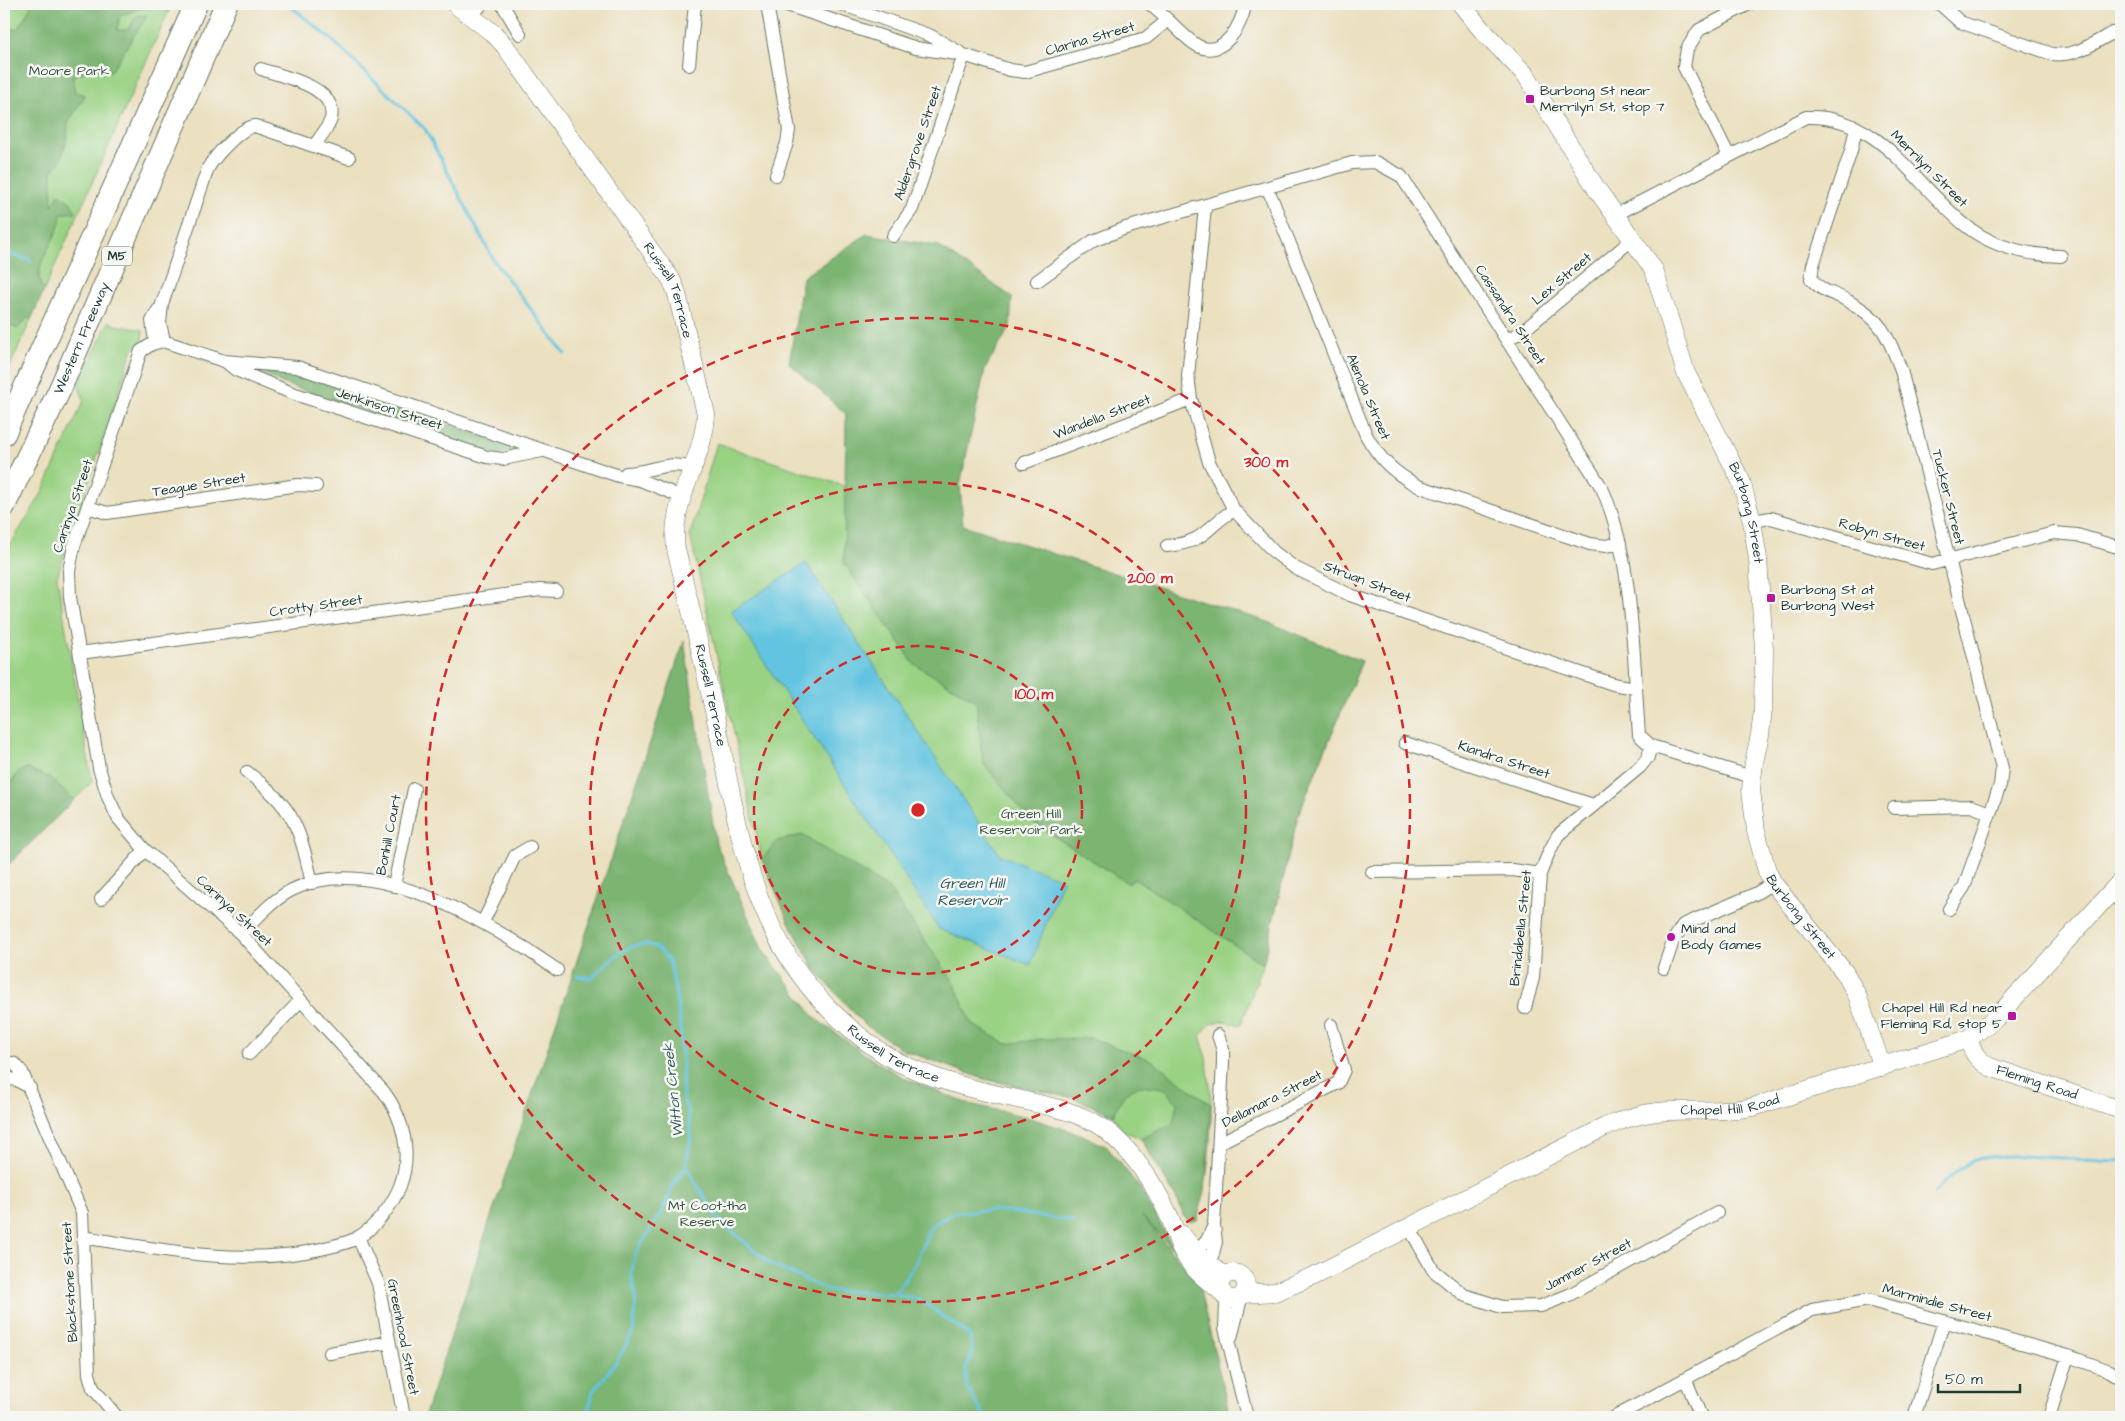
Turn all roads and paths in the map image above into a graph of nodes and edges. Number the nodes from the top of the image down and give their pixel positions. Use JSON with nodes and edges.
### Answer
{"nodes":[{"id":1,"x":196,"y":4,"type":"edge"},
{"id":2,"x":226,"y":4,"type":"edge"},
{"id":3,"x":455,"y":4,"type":"edge"},
{"id":4,"x":502,"y":4,"type":"edge"},
{"id":5,"x":695,"y":4,"type":"edge"},
{"id":6,"x":767,"y":4,"type":"edge"},
{"id":7,"x":784,"y":4,"type":"edge"},
{"id":8,"x":841,"y":4,"type":"edge"},
{"id":9,"x":1150,"y":4,"type":"edge"},
{"id":10,"x":1246,"y":4,"type":"edge"},
{"id":11,"x":1460,"y":4,"type":"edge"},
{"id":12,"x":1749,"y":4,"type":"edge"},
{"id":13,"x":1940,"y":4,"type":"edge"},
{"id":14,"x":477,"y":10,"type":"edge"},
{"id":15,"x":1168,"y":20,"type":"junction"},
{"id":16,"x":2112,"y":33,"type":"dead end"},
{"id":17,"x":520,"y":34,"type":"dead end"},
{"id":18,"x":964,"y":55,"type":"junction"},
{"id":19,"x":689,"y":65,"type":"dead end"},
{"id":20,"x":261,"y":69,"type":"dead end"},
{"id":21,"x":1856,"y":127,"type":"junction"},
{"id":22,"x":315,"y":145,"type":"junction"},
{"id":23,"x":1729,"y":156,"type":"junction"},
{"id":24,"x":350,"y":158,"type":"dead end"},
{"id":25,"x":776,"y":175,"type":"dead end"},
{"id":26,"x":1268,"y":189,"type":"junction"},
{"id":27,"x":1205,"y":207,"type":"junction"},
{"id":28,"x":1615,"y":215,"type":"junction"},
{"id":29,"x":894,"y":236,"type":"dead end"},
{"id":30,"x":1634,"y":238,"type":"junction"},
{"id":31,"x":2061,"y":256,"type":"dead end"},
{"id":32,"x":1037,"y":281,"type":"dead end"},
{"id":33,"x":1508,"y":339,"type":"junction"},
{"id":34,"x":160,"y":342,"type":"junction"},
{"id":35,"x":224,"y":361,"type":"junction"},
{"id":36,"x":1191,"y":399,"type":"junction"},
{"id":37,"x":4,"y":434,"type":"edge"},
{"id":38,"x":550,"y":452,"type":"junction"},
{"id":39,"x":1024,"y":462,"type":"dead end"},
{"id":40,"x":692,"y":468,"type":"junction"},
{"id":41,"x":604,"y":471,"type":"junction"},
{"id":42,"x":316,"y":486,"type":"dead end"},
{"id":43,"x":682,"y":498,"type":"junction"},
{"id":44,"x":4,"y":506,"type":"edge"},
{"id":45,"x":88,"y":507,"type":"junction"},
{"id":46,"x":1234,"y":510,"type":"junction"},
{"id":47,"x":1752,"y":521,"type":"junction"},
{"id":48,"x":1620,"y":543,"type":"junction"},
{"id":49,"x":1166,"y":546,"type":"dead end"},
{"id":50,"x":2121,"y":548,"type":"edge"},
{"id":51,"x":1948,"y":560,"type":"junction"},
{"id":52,"x":556,"y":591,"type":"dead end"},
{"id":53,"x":80,"y":653,"type":"junction"},
{"id":54,"x":1635,"y":688,"type":"junction"},
{"id":55,"x":1405,"y":743,"type":"dead end"},
{"id":56,"x":1651,"y":746,"type":"junction"},
{"id":57,"x":247,"y":772,"type":"dead end"},
{"id":58,"x":1752,"y":777,"type":"junction"},
{"id":59,"x":414,"y":789,"type":"dead end"},
{"id":60,"x":1593,"y":805,"type":"junction"},
{"id":61,"x":1894,"y":808,"type":"dead end"},
{"id":62,"x":1990,"y":812,"type":"junction"},
{"id":63,"x":530,"y":847,"type":"dead end"},
{"id":64,"x":146,"y":850,"type":"junction"},
{"id":65,"x":1372,"y":872,"type":"dead end"},
{"id":66,"x":1540,"y":874,"type":"junction"},
{"id":67,"x":312,"y":883,"type":"junction"},
{"id":68,"x":1773,"y":883,"type":"junction"},
{"id":69,"x":394,"y":886,"type":"junction"},
{"id":70,"x":2118,"y":892,"type":"edge"},
{"id":71,"x":101,"y":899,"type":"dead end"},
{"id":72,"x":1949,"y":909,"type":"dead end"},
{"id":73,"x":483,"y":922,"type":"junction"},
{"id":74,"x":241,"y":934,"type":"junction"},
{"id":75,"x":1664,"y":968,"type":"dead end"},
{"id":76,"x":558,"y":970,"type":"dead end"},
{"id":77,"x":301,"y":1000,"type":"junction"},
{"id":78,"x":1525,"y":1008,"type":"dead end"},
{"id":79,"x":1331,"y":1025,"type":"dead end"},
{"id":80,"x":1218,"y":1035,"type":"dead end"},
{"id":81,"x":1968,"y":1039,"type":"junction"},
{"id":82,"x":249,"y":1054,"type":"dead end"},
{"id":83,"x":4,"y":1061,"type":"edge"},
{"id":84,"x":1882,"y":1066,"type":"junction"},
{"id":85,"x":4,"y":1078,"type":"edge"},
{"id":86,"x":30,"y":1088,"type":"junction"},
{"id":87,"x":2121,"y":1110,"type":"edge"},
{"id":88,"x":1219,"y":1143,"type":"junction"},
{"id":89,"x":1717,"y":1213,"type":"dead end"},
{"id":90,"x":1171,"y":1222,"type":"junction"},
{"id":91,"x":1214,"y":1225,"type":"junction"},
{"id":92,"x":1409,"y":1227,"type":"junction"},
{"id":93,"x":83,"y":1237,"type":"junction"},
{"id":94,"x":358,"y":1237,"type":"junction"},
{"id":95,"x":1197,"y":1252,"type":"junction"},
{"id":96,"x":1207,"y":1272,"type":"junction"},
{"id":97,"x":1233,"y":1274,"type":"junction"},
{"id":98,"x":1300,"y":1281,"type":"junction"},
{"id":99,"x":1222,"y":1293,"type":"junction"},
{"id":100,"x":1242,"y":1294,"type":"junction"},
{"id":101,"x":1944,"y":1321,"type":"junction"},
{"id":102,"x":389,"y":1342,"type":"junction"},
{"id":103,"x":1230,"y":1343,"type":"junction"},
{"id":104,"x":330,"y":1352,"type":"dead end"},
{"id":105,"x":2068,"y":1356,"type":"junction"},
{"id":106,"x":2121,"y":1378,"type":"edge"},
{"id":107,"x":1686,"y":1380,"type":"junction"},
{"id":108,"x":117,"y":1417,"type":"edge"},
{"id":109,"x":404,"y":1417,"type":"edge"},
{"id":110,"x":1247,"y":1417,"type":"edge"},
{"id":111,"x":1615,"y":1417,"type":"edge"},
{"id":112,"x":1701,"y":1417,"type":"edge"},
{"id":113,"x":1914,"y":1417,"type":"edge"},
{"id":114,"x":2049,"y":1417,"type":"edge"}],
"edges":[{"from":1,"to":37,"type":"highway","number":"M5"},
{"from":2,"to":44,"type":"highway","name":"Western Freeway","number":"M5"},
{"from":3,"to":14,"type":"main road","name":"Russell Terrace"},
{"from":4,"to":17,"type":"street"},
{"from":5,"to":19,"type":"street"},
{"from":6,"to":25,"type":"street"},
{"from":7,"to":18,"type":"street","name":"Clarina Street"},
{"from":8,"to":18,"type":"street","name":"Clarina Street"},
{"from":9,"to":15,"type":"street"},
{"from":10,"to":15,"type":"street"},
{"from":11,"to":28,"type":"main road","name":"Burbong Street"},
{"from":12,"to":23,"type":"street"},
{"from":13,"to":16,"type":"street"},
{"from":14,"to":40,"type":"main road","name":"Russell Terrace"},
{"from":15,"to":18,"type":"street","name":"Clarina Street"},
{"from":18,"to":29,"type":"street","name":"Aldergrove Street"},
{"from":20,"to":22,"type":"street"},
{"from":21,"to":23,"type":"street","name":"Merrilyn Street"},
{"from":21,"to":31,"type":"street","name":"Merrilyn Street"},
{"from":21,"to":51,"type":"street","name":"Tucker Street"},
{"from":22,"to":24,"type":"street"},
{"from":22,"to":34,"type":"street"},
{"from":23,"to":28,"type":"street","name":"Merrilyn Street"},
{"from":26,"to":27,"type":"street","name":"Cassandra Street"},
{"from":26,"to":33,"type":"street","name":"Cassandra Street"},
{"from":26,"to":48,"type":"street","name":"Alenola Street"},
{"from":27,"to":32,"type":"street","name":"Cassandra Street"},
{"from":27,"to":36,"type":"street","name":"Struan Street"},
{"from":28,"to":30,"type":"main road","name":"Burbong Street"},
{"from":30,"to":33,"type":"street","name":"Lex Street"},
{"from":30,"to":47,"type":"main road","name":"Burbong Street"},
{"from":33,"to":48,"type":"street","name":"Cassandra Street"},
{"from":34,"to":35,"type":"street","name":"Jenkinson Street"},
{"from":34,"to":45,"type":"street","name":"Carinya Street"},
{"from":35,"to":38,"type":"street","name":"Jenkinson Street"},
{"from":35,"to":38,"type":"street","name":"Jenkinson Street"},
{"from":36,"to":39,"type":"street","name":"Wandella Street"},
{"from":36,"to":46,"type":"street","name":"Struan Street"},
{"from":38,"to":41,"type":"street","name":"Jenkinson Street"},
{"from":40,"to":41,"type":"street","name":"Jenkinson Street"},
{"from":40,"to":43,"type":"main road","name":"Russell Terrace"},
{"from":41,"to":43,"type":"street","name":"Jenkinson Street"},
{"from":42,"to":45,"type":"street","name":"Teague Street"},
{"from":43,"to":90,"type":"main road","name":"Russell Terrace"},
{"from":45,"to":53,"type":"street","name":"Carinya Street"},
{"from":46,"to":49,"type":"street"},
{"from":46,"to":54,"type":"street","name":"Struan Street"},
{"from":47,"to":51,"type":"street","name":"Robyn Street"},
{"from":47,"to":58,"type":"main road","name":"Burbong Street"},
{"from":48,"to":54,"type":"street","name":"Cassandra Street"},
{"from":50,"to":51,"type":"street","name":"Robyn Street"},
{"from":51,"to":62,"type":"street","name":"Tucker Street"},
{"from":52,"to":53,"type":"street","name":"Crotty Street"},
{"from":53,"to":64,"type":"street","name":"Carinya Street"},
{"from":54,"to":56,"type":"street","name":"Cassandra Street"},
{"from":55,"to":60,"type":"street","name":"Kiandra Street"},
{"from":56,"to":58,"type":"street"},
{"from":56,"to":60,"type":"street","name":"Brindabella Street"},
{"from":57,"to":67,"type":"street"},
{"from":58,"to":68,"type":"main road","name":"Burbong Street"},
{"from":59,"to":69,"type":"street","name":"Bonhill Court"},
{"from":60,"to":66,"type":"street","name":"Brindabella Street"},
{"from":61,"to":62,"type":"street"},
{"from":62,"to":72,"type":"street","name":"Tucker Street"},
{"from":63,"to":73,"type":"street"},
{"from":64,"to":71,"type":"street"},
{"from":64,"to":74,"type":"street","name":"Carinya Street"},
{"from":65,"to":66,"type":"street"},
{"from":66,"to":78,"type":"street","name":"Brindabella Street"},
{"from":67,"to":69,"type":"street"},
{"from":67,"to":74,"type":"street"},
{"from":68,"to":75,"type":"street"},
{"from":68,"to":84,"type":"main road","name":"Burbong Street"},
{"from":69,"to":73,"type":"street"},
{"from":70,"to":81,"type":"main road","name":"Chapel Hill Road"},
{"from":73,"to":76,"type":"street"},
{"from":74,"to":77,"type":"street","name":"Carinya Street"},
{"from":77,"to":82,"type":"street"},
{"from":77,"to":94,"type":"street","name":"Carinya Street"},
{"from":79,"to":88,"type":"street","name":"Dellamara Street"},
{"from":80,"to":88,"type":"street"},
{"from":81,"to":84,"type":"main road","name":"Chapel Hill Road"},
{"from":81,"to":87,"type":"main road","name":"Fleming Road"},
{"from":83,"to":86,"type":"street","name":"Blackstone Street"},
{"from":84,"to":92,"type":"main road","name":"Chapel Hill Road"},
{"from":85,"to":86,"type":"street"},
{"from":86,"to":93,"type":"street","name":"Blackstone Street"},
{"from":88,"to":91,"type":"street"},
{"from":89,"to":92,"type":"street","name":"Jamner Street"},
{"from":90,"to":95,"type":"main road","name":"Russell Terrace"},
{"from":90,"to":96,"type":"main road","name":"Russell Terrace"},
{"from":91,"to":95,"type":"street"},
{"from":91,"to":96,"type":"street"},
{"from":92,"to":98,"type":"main road","name":"Chapel Hill Road"},
{"from":93,"to":94,"type":"street","name":"Carinya Street"},
{"from":93,"to":108,"type":"street","name":"Blackstone Street"},
{"from":94,"to":102,"type":"street","name":"Greenhood Street"},
{"from":95,"to":96,"type":"main road"},
{"from":96,"to":97,"type":"main road","name":"Russell Terrace"},
{"from":96,"to":99,"type":"main road","name":"Russell Terrace"},
{"from":97,"to":98,"type":"main road","name":"Chapel Hill Road"},
{"from":97,"to":99,"type":"main road"},
{"from":97,"to":100,"type":"main road"},
{"from":98,"to":100,"type":"main road","name":"Chapel Hill Road"},
{"from":99,"to":100,"type":"main road"},
{"from":99,"to":103,"type":"street"},
{"from":100,"to":103,"type":"street"},
{"from":101,"to":105,"type":"street","name":"Marmindie Street"},
{"from":101,"to":107,"type":"street","name":"Marmindie Street"},
{"from":101,"to":113,"type":"street"},
{"from":102,"to":104,"type":"street"},
{"from":102,"to":109,"type":"street","name":"Greenhood Street"},
{"from":103,"to":110,"type":"street"},
{"from":105,"to":106,"type":"street","name":"Marmindie Street"},
{"from":105,"to":114,"type":"street"},
{"from":107,"to":111,"type":"street","name":"Marmindie Street"},
{"from":107,"to":112,"type":"street"}]}
